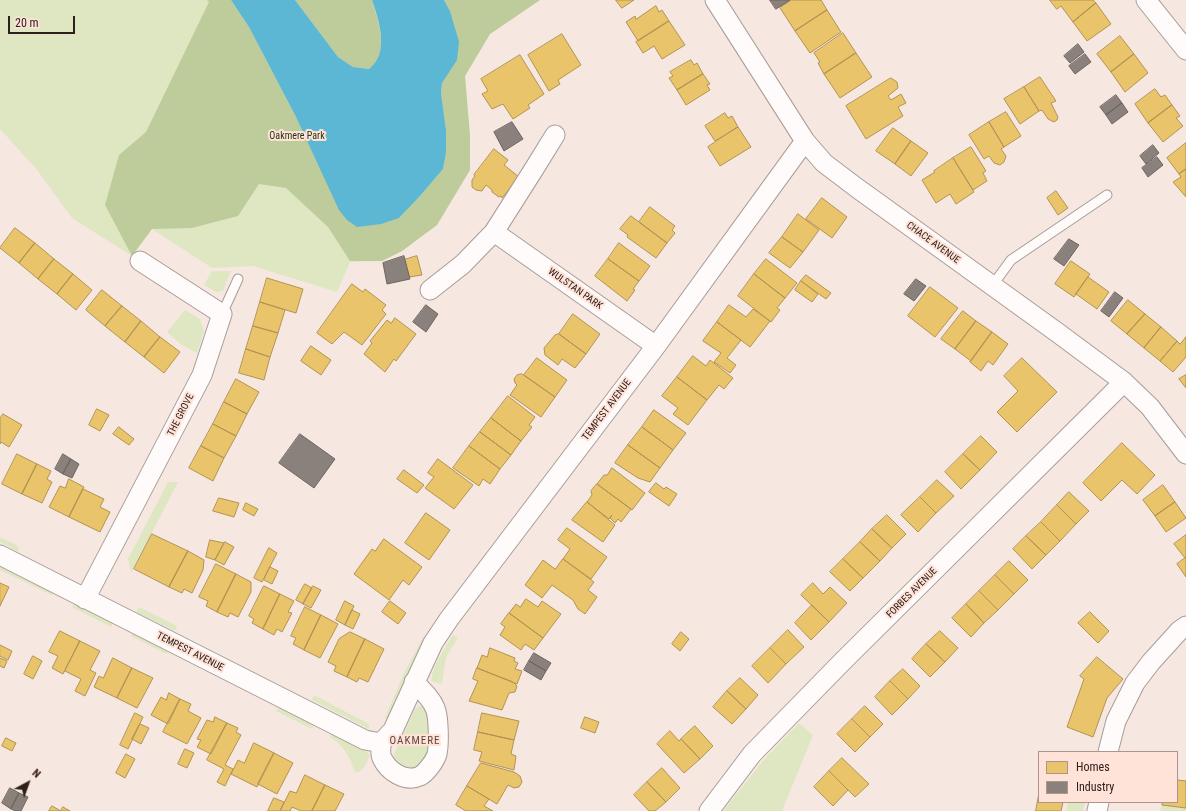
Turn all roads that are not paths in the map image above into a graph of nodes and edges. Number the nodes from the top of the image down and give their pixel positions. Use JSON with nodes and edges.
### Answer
{"nodes":[{"id":1,"x":715,"y":0,"type":"edge"},
{"id":2,"x":1146,"y":0,"type":"edge"},
{"id":3,"x":1186,"y":50,"type":"edge"},
{"id":4,"x":555,"y":135,"type":"dead end"},
{"id":5,"x":805,"y":141,"type":"junction"},
{"id":6,"x":1107,"y":195,"type":"dead end"},
{"id":7,"x":494,"y":232,"type":"junction"},
{"id":8,"x":140,"y":261,"type":"dead end"},
{"id":9,"x":238,"y":279,"type":"dead end"},
{"id":10,"x":992,"y":286,"type":"junction"},
{"id":11,"x":430,"y":290,"type":"dead end"},
{"id":12,"x":222,"y":314,"type":"junction"},
{"id":13,"x":656,"y":346,"type":"junction"},
{"id":14,"x":1124,"y":382,"type":"junction"},
{"id":15,"x":1186,"y":454,"type":"edge"},
{"id":16,"x":0,"y":555,"type":"edge"},
{"id":17,"x":86,"y":599,"type":"junction"},
{"id":18,"x":1186,"y":626,"type":"edge"},
{"id":19,"x":414,"y":682,"type":"junction"},
{"id":20,"x":381,"y":742,"type":"junction"},
{"id":21,"x":1108,"y":751,"type":"edge"},
{"id":22,"x":709,"y":811,"type":"edge"}],
"edges":[{"from":1,"to":5,"type":"street","name":"CHACE AVENUE"},
{"from":2,"to":3,"type":"street"},
{"from":4,"to":7,"type":"street"},
{"from":5,"to":10,"type":"street","name":"CHACE AVENUE"},
{"from":5,"to":13,"type":"street","name":"TEMPEST AVENUE"},
{"from":6,"to":10,"type":"lane"},
{"from":7,"to":11,"type":"street"},
{"from":7,"to":13,"type":"street","name":"WULSTAN PARK"},
{"from":8,"to":12,"type":"street"},
{"from":9,"to":12,"type":"lane"},
{"from":10,"to":14,"type":"street","name":"CHACE AVENUE"},
{"from":12,"to":17,"type":"street","name":"THE GROVE"},
{"from":13,"to":19,"type":"street","name":"TEMPEST AVENUE"},
{"from":14,"to":15,"type":"street","name":"CHACE AVENUE"},
{"from":14,"to":22,"type":"street","name":"FORBES AVENUE"},
{"from":16,"to":17,"type":"street","name":"TEMPEST AVENUE"},
{"from":17,"to":20,"type":"street","name":"TEMPEST AVENUE"},
{"from":18,"to":21,"type":"street"},
{"from":19,"to":20,"type":"street","name":"TEMPEST AVENUE"},
{"from":19,"to":20,"type":"street"}]}
